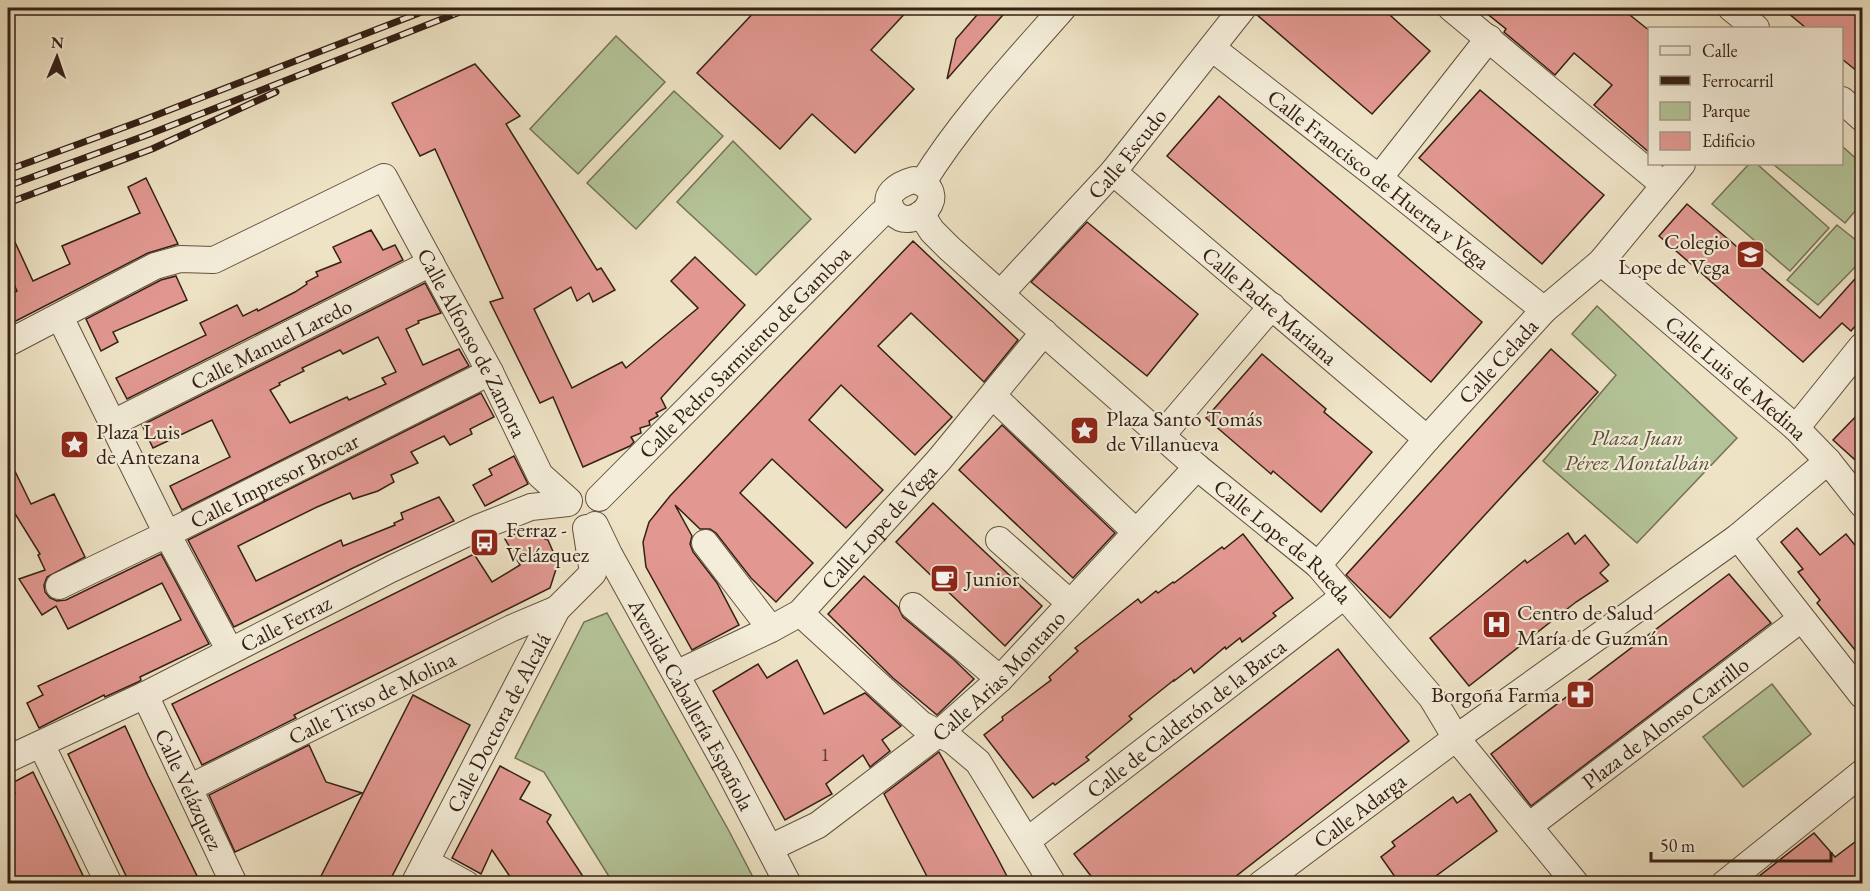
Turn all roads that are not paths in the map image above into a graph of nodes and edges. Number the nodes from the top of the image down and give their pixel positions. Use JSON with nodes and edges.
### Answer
{"nodes":[{"id":1,"x":1063,"y":8,"type":"edge"},
{"id":2,"x":1244,"y":8,"type":"edge"},
{"id":3,"x":1451,"y":8,"type":"edge"},
{"id":4,"x":1731,"y":8,"type":"edge"},
{"id":5,"x":1755,"y":27,"type":"edge"},
{"id":6,"x":1489,"y":38,"type":"junction"},
{"id":7,"x":1212,"y":48,"type":"junction"},
{"id":8,"x":1843,"y":101,"type":"edge"},
{"id":9,"x":1863,"y":118,"type":"edge"},
{"id":10,"x":1681,"y":165,"type":"edge"},
{"id":11,"x":1113,"y":172,"type":"junction"},
{"id":12,"x":1378,"y":178,"type":"junction"},
{"id":13,"x":923,"y":182,"type":"junction"},
{"id":14,"x":1664,"y":185,"type":"junction"},
{"id":15,"x":891,"y":208,"type":"junction"},
{"id":16,"x":921,"y":214,"type":"junction"},
{"id":17,"x":1601,"y":262,"type":"junction"},
{"id":18,"x":430,"y":263,"type":"junction"},
{"id":19,"x":1001,"y":293,"type":"junction"},
{"id":20,"x":1272,"y":306,"type":"junction"},
{"id":21,"x":1544,"y":310,"type":"junction"},
{"id":22,"x":60,"y":317,"type":"junction"},
{"id":23,"x":1044,"y":332,"type":"junction"},
{"id":24,"x":8,"y":344,"type":"edge"},
{"id":25,"x":1863,"y":346,"type":"edge"},
{"id":26,"x":490,"y":372,"type":"junction"},
{"id":27,"x":993,"y":396,"type":"junction"},
{"id":28,"x":113,"y":423,"type":"junction"},
{"id":29,"x":1796,"y":428,"type":"junction"},
{"id":30,"x":1162,"y":435,"type":"junction"},
{"id":31,"x":1427,"y":439,"type":"junction"},
{"id":32,"x":1828,"y":461,"type":"junction"},
{"id":33,"x":1197,"y":467,"type":"junction"},
{"id":34,"x":599,"y":498,"type":"junction"},
{"id":35,"x":568,"y":502,"type":"junction"},
{"id":36,"x":1863,"y":504,"type":"edge"},
{"id":37,"x":590,"y":527,"type":"junction"},
{"id":38,"x":1136,"y":532,"type":"junction"},
{"id":39,"x":167,"y":534,"type":"junction"},
{"id":40,"x":1738,"y":537,"type":"junction"},
{"id":41,"x":999,"y":540,"type":"dead end"},
{"id":42,"x":705,"y":543,"type":"dead end"},
{"id":43,"x":1318,"y":565,"type":"junction"},
{"id":44,"x":59,"y":586,"type":"dead end"},
{"id":45,"x":1344,"y":596,"type":"junction"},
{"id":46,"x":1070,"y":603,"type":"junction"},
{"id":47,"x":913,"y":606,"type":"dead end"},
{"id":48,"x":557,"y":609,"type":"junction"},
{"id":49,"x":800,"y":613,"type":"junction"},
{"id":50,"x":1801,"y":619,"type":"junction"},
{"id":51,"x":771,"y":629,"type":"junction"},
{"id":52,"x":230,"y":651,"type":"junction"},
{"id":53,"x":676,"y":674,"type":"junction"},
{"id":54,"x":1000,"y":679,"type":"junction"},
{"id":55,"x":145,"y":695,"type":"junction"},
{"id":56,"x":1863,"y":695,"type":"edge"},
{"id":57,"x":938,"y":734,"type":"junction"},
{"id":58,"x":1456,"y":738,"type":"junction"},
{"id":59,"x":41,"y":744,"type":"junction"},
{"id":60,"x":8,"y":759,"type":"edge"},
{"id":61,"x":1863,"y":773,"type":"edge"},
{"id":62,"x":189,"y":788,"type":"junction"},
{"id":63,"x":1529,"y":826,"type":"junction"},
{"id":64,"x":1027,"y":841,"type":"junction"},
{"id":65,"x":770,"y":848,"type":"junction"},
{"id":66,"x":420,"y":873,"type":"edge"},
{"id":67,"x":109,"y":884,"type":"edge"},
{"id":68,"x":234,"y":884,"type":"edge"},
{"id":69,"x":466,"y":884,"type":"edge"},
{"id":70,"x":788,"y":884,"type":"edge"},
{"id":71,"x":1053,"y":884,"type":"edge"},
{"id":72,"x":1261,"y":884,"type":"edge"},
{"id":73,"x":1576,"y":884,"type":"edge"},
{"id":74,"x":1724,"y":884,"type":"edge"}],
"edges":[{"from":1,"to":13,"type":"street"},
{"from":2,"to":7,"type":"street","name":"Calle Escudo"},
{"from":3,"to":6,"type":"street"},
{"from":4,"to":5,"type":"street"},
{"from":6,"to":12,"type":"street"},
{"from":6,"to":14,"type":"street"},
{"from":7,"to":11,"type":"street","name":"Calle Escudo"},
{"from":7,"to":12,"type":"street","name":"Calle Francisco de Huerta y Vega"},
{"from":8,"to":9,"type":"street"},
{"from":10,"to":14,"type":"street","name":"Calle Celada"},
{"from":11,"to":19,"type":"street","name":"Calle Escudo"},
{"from":11,"to":20,"type":"street","name":"Calle Padre Mariana"},
{"from":12,"to":21,"type":"street","name":"Calle Francisco de Huerta y Vega"},
{"from":13,"to":15,"type":"street"},
{"from":13,"to":16,"type":"street"},
{"from":14,"to":17,"type":"street","name":"Calle Celada"},
{"from":15,"to":16,"type":"street"},
{"from":15,"to":34,"type":"street","name":"Calle Pedro Sarmiento de Gamboa"},
{"from":16,"to":19,"type":"street","name":"Calle Lope de Rueda"},
{"from":17,"to":21,"type":"street","name":"Calle Celada"},
{"from":17,"to":29,"type":"street","name":"Calle Luis de Medina"},
{"from":18,"to":22,"type":"street","name":"Calle Alfonso de Zamora"},
{"from":18,"to":26,"type":"street","name":"Calle Alfonso de Zamora"},
{"from":18,"to":28,"type":"street","name":"Calle Manuel Laredo"},
{"from":19,"to":23,"type":"street","name":"Calle Lope de Rueda"},
{"from":20,"to":30,"type":"street"},
{"from":20,"to":31,"type":"street","name":"Calle Padre Mariana"},
{"from":21,"to":31,"type":"street","name":"Calle Celada"},
{"from":22,"to":24,"type":"street"},
{"from":22,"to":28,"type":"street"},
{"from":23,"to":27,"type":"street","name":"Calle Lope de Vega"},
{"from":23,"to":30,"type":"street","name":"Calle Lope de Rueda"},
{"from":25,"to":29,"type":"street"},
{"from":26,"to":35,"type":"street","name":"Calle Alfonso de Zamora"},
{"from":26,"to":39,"type":"street","name":"Calle Impresor Brocar"},
{"from":27,"to":38,"type":"street"},
{"from":27,"to":49,"type":"street","name":"Calle Lope de Vega"},
{"from":28,"to":39,"type":"street"},
{"from":29,"to":32,"type":"street","name":"Calle Luis de Medina"},
{"from":30,"to":33,"type":"street","name":"Calle Lope de Rueda"},
{"from":31,"to":43,"type":"street","name":"Calle Celada"},
{"from":32,"to":36,"type":"street","name":"Calle Luis de Medina"},
{"from":32,"to":40,"type":"street","name":"Calle Adarga"},
{"from":33,"to":38,"type":"street","name":"Calle Arias Montano"},
{"from":33,"to":43,"type":"street","name":"Calle Lope de Rueda"},
{"from":34,"to":35,"type":"street"},
{"from":34,"to":37,"type":"street"},
{"from":35,"to":37,"type":"street"},
{"from":35,"to":52,"type":"street","name":"Calle Ferraz"},
{"from":37,"to":48,"type":"street","name":"Calle Doctora de Alcalá"},
{"from":37,"to":53,"type":"street","name":"Avenida Caballería Española"},
{"from":38,"to":46,"type":"street","name":"Calle Arias Montano"},
{"from":39,"to":44,"type":"street","name":"Calle Impresor Brocar"},
{"from":39,"to":52,"type":"street"},
{"from":40,"to":50,"type":"street"},
{"from":40,"to":58,"type":"street","name":"Calle Adarga"},
{"from":41,"to":46,"type":"street"},
{"from":42,"to":51,"type":"street"},
{"from":43,"to":45,"type":"street","name":"Calle Lope de Rueda"},
{"from":45,"to":58,"type":"street","name":"Calle Lope de Rueda"},
{"from":45,"to":64,"type":"street","name":"Calle de Calderón de la Barca"},
{"from":46,"to":54,"type":"street","name":"Calle Arias Montano"},
{"from":47,"to":54,"type":"street"},
{"from":48,"to":62,"type":"street","name":"Calle Tirso de Molina"},
{"from":48,"to":66,"type":"street","name":"Calle Doctora de Alcalá"},
{"from":49,"to":51,"type":"street","name":"Calle Lope de Vega"},
{"from":49,"to":57,"type":"street"},
{"from":50,"to":56,"type":"street"},
{"from":50,"to":63,"type":"street","name":"Plaza de Alonso Carrillo"},
{"from":51,"to":53,"type":"street","name":"Calle Lope de Vega"},
{"from":52,"to":55,"type":"street","name":"Calle Ferraz"},
{"from":53,"to":65,"type":"street","name":"Avenida Caballería Española"},
{"from":54,"to":57,"type":"street","name":"Calle Arias Montano"},
{"from":55,"to":59,"type":"street","name":"Calle Ferraz"},
{"from":55,"to":62,"type":"street","name":"Calle Velázquez"},
{"from":57,"to":64,"type":"street"},
{"from":57,"to":65,"type":"street","name":"Calle Arias Montano"},
{"from":58,"to":63,"type":"street","name":"Calle Lope de Rueda"},
{"from":58,"to":72,"type":"street","name":"Calle Adarga"},
{"from":59,"to":60,"type":"street","name":"Calle Ferraz"},
{"from":59,"to":67,"type":"street"},
{"from":61,"to":74,"type":"street"},
{"from":62,"to":68,"type":"street","name":"Calle Velázquez"},
{"from":63,"to":73,"type":"street","name":"Calle Lope de Rueda"},
{"from":64,"to":71,"type":"street"},
{"from":65,"to":70,"type":"street","name":"Avenida Caballería Española"},
{"from":66,"to":69,"type":"street"}]}
